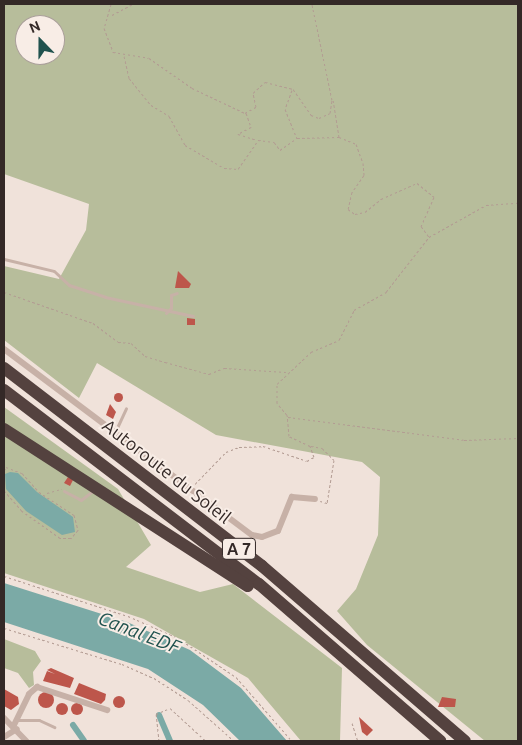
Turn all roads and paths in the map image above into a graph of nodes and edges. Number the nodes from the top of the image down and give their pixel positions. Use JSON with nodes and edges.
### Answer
{"nodes":[{"id":1,"x":112,"y":4,"type":"edge"},
{"id":2,"x":133,"y":4,"type":"edge"},
{"id":3,"x":312,"y":4,"type":"edge"},
{"id":4,"x":111,"y":15,"type":"junction"},
{"id":5,"x":124,"y":56,"type":"junction"},
{"id":6,"x":293,"y":89,"type":"junction"},
{"id":7,"x":332,"y":100,"type":"junction"},
{"id":8,"x":246,"y":113,"type":"junction"},
{"id":9,"x":339,"y":137,"type":"junction"},
{"id":10,"x":297,"y":138,"type":"junction"},
{"id":11,"x":258,"y":140,"type":"junction"},
{"id":12,"x":518,"y":203,"type":"edge"},
{"id":13,"x":430,"y":237,"type":"junction"},
{"id":14,"x":4,"y":259,"type":"edge"},
{"id":15,"x":4,"y":292,"type":"edge"},
{"id":16,"x":177,"y":293,"type":"dead end"},
{"id":17,"x":166,"y":314,"type":"junction"},
{"id":18,"x":193,"y":316,"type":"dead end"},
{"id":19,"x":4,"y":349,"type":"edge"},
{"id":20,"x":4,"y":368,"type":"edge"},
{"id":21,"x":287,"y":372,"type":"junction"},
{"id":22,"x":4,"y":390,"type":"edge"},
{"id":23,"x":126,"y":408,"type":"dead end"},
{"id":24,"x":287,"y":417,"type":"junction"},
{"id":25,"x":4,"y":429,"type":"edge"},
{"id":26,"x":112,"y":434,"type":"junction"},
{"id":27,"x":518,"y":438,"type":"edge"},
{"id":28,"x":310,"y":446,"type":"junction"},
{"id":29,"x":4,"y":471,"type":"edge"},
{"id":30,"x":96,"y":488,"type":"junction"},
{"id":31,"x":4,"y":490,"type":"edge"},
{"id":32,"x":189,"y":490,"type":"junction"},
{"id":33,"x":64,"y":491,"type":"joint"},
{"id":34,"x":46,"y":494,"type":"junction"},
{"id":35,"x":315,"y":500,"type":"joint"},
{"id":36,"x":4,"y":576,"type":"edge"},
{"id":37,"x":308,"y":624,"type":"junction"},
{"id":38,"x":4,"y":628,"type":"edge"},
{"id":39,"x":107,"y":710,"type":"dead end"},
{"id":40,"x":4,"y":718,"type":"edge"},
{"id":41,"x":352,"y":723,"type":"dead end"},
{"id":42,"x":16,"y":725,"type":"junction"},
{"id":43,"x":54,"y":727,"type":"dead end"},
{"id":44,"x":4,"y":737,"type":"edge"},
{"id":45,"x":26,"y":741,"type":"edge"},
{"id":46,"x":160,"y":741,"type":"edge"},
{"id":47,"x":206,"y":741,"type":"edge"},
{"id":48,"x":234,"y":741,"type":"edge"},
{"id":49,"x":292,"y":741,"type":"edge"},
{"id":50,"x":358,"y":741,"type":"edge"},
{"id":51,"x":440,"y":741,"type":"edge"},
{"id":52,"x":465,"y":741,"type":"edge"}],
"edges":[{"from":1,"to":4,"type":"path"},
{"from":2,"to":4,"type":"path"},
{"from":3,"to":7,"type":"path"},
{"from":4,"to":5,"type":"path"},
{"from":5,"to":8,"type":"path"},
{"from":5,"to":11,"type":"path"},
{"from":6,"to":7,"type":"path"},
{"from":6,"to":8,"type":"path"},
{"from":6,"to":10,"type":"path"},
{"from":7,"to":9,"type":"path"},
{"from":8,"to":11,"type":"path"},
{"from":9,"to":10,"type":"path"},
{"from":9,"to":13,"type":"path"},
{"from":10,"to":11,"type":"path"},
{"from":12,"to":13,"type":"path"},
{"from":13,"to":21,"type":"path"},
{"from":14,"to":17,"type":"lane"},
{"from":15,"to":21,"type":"path"},
{"from":16,"to":17,"type":"lane"},
{"from":17,"to":18,"type":"lane"},
{"from":19,"to":26,"type":"street"},
{"from":20,"to":52,"type":"highway","name":"Autoroute du Soleil","number":"A 7"},
{"from":21,"to":24,"type":"path"},
{"from":22,"to":37,"type":"highway","name":"Autoroute du Soleil","number":"A 7"},
{"from":23,"to":26,"type":"lane"},
{"from":24,"to":27,"type":"path"},
{"from":24,"to":28,"type":"path"},
{"from":25,"to":30,"type":"highway"},
{"from":26,"to":32,"type":"street"},
{"from":28,"to":32,"type":"path"},
{"from":28,"to":35,"type":"path"},
{"from":29,"to":34,"type":"path"},
{"from":30,"to":33,"type":"lane"},
{"from":30,"to":37,"type":"highway"},
{"from":31,"to":34,"type":"path"},
{"from":32,"to":35,"type":"street"},
{"from":33,"to":34,"type":"path"},
{"from":36,"to":49,"type":"path"},
{"from":37,"to":51,"type":"highway","name":"Autoroute du Soleil","number":"A 7"},
{"from":38,"to":48,"type":"path"},
{"from":39,"to":42,"type":"street"},
{"from":40,"to":42,"type":"street"},
{"from":41,"to":50,"type":"path"},
{"from":42,"to":43,"type":"lane"},
{"from":42,"to":44,"type":"street"},
{"from":42,"to":45,"type":"street"},
{"from":46,"to":47,"type":"path"}]}
